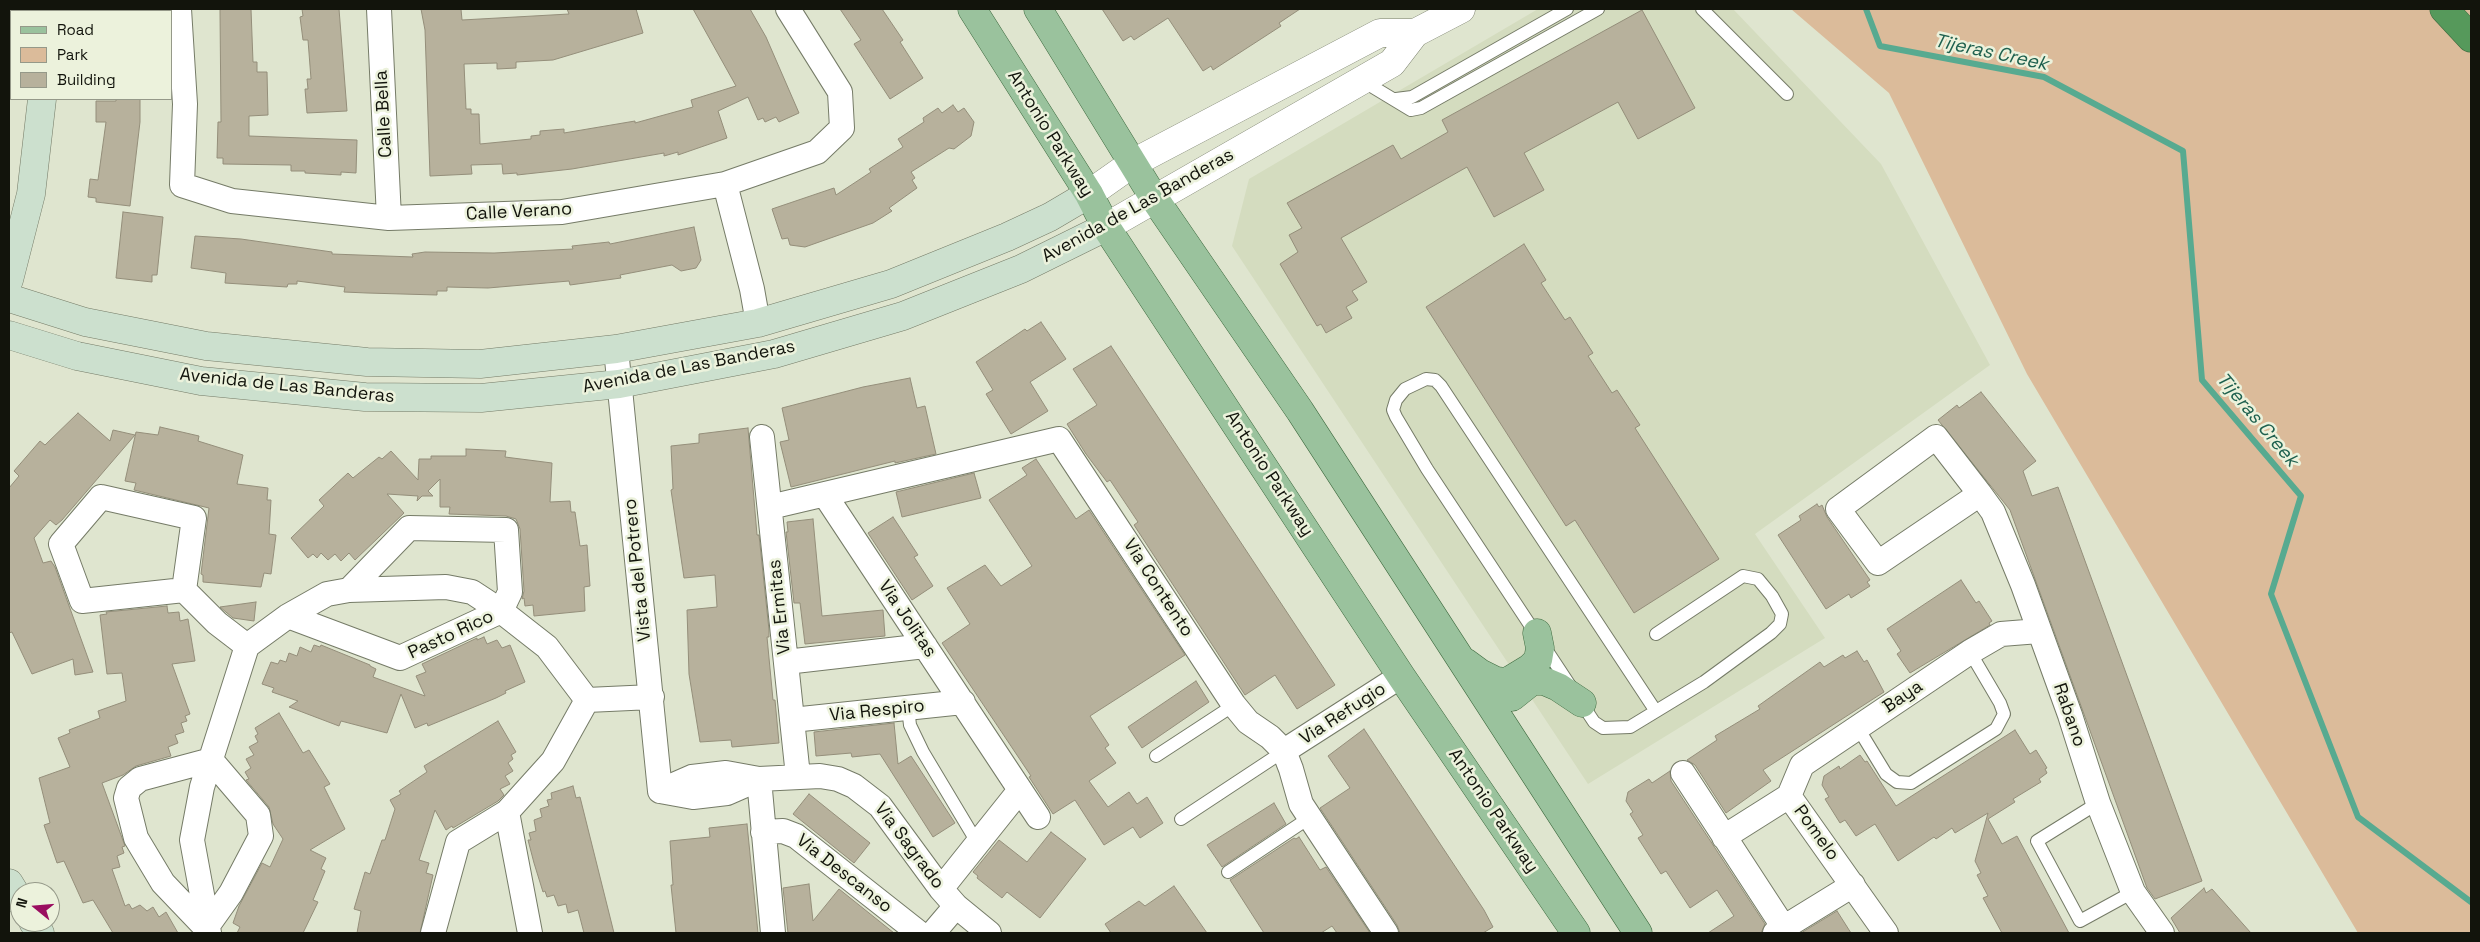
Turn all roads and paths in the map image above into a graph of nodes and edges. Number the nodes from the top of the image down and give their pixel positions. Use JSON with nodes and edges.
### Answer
{"nodes":[{"id":1,"x":379,"y":9,"type":"edge"},
{"id":2,"x":788,"y":9,"type":"edge"},
{"id":3,"x":972,"y":9,"type":"edge"},
{"id":4,"x":1038,"y":9,"type":"edge"},
{"id":5,"x":1461,"y":9,"type":"edge"},
{"id":6,"x":1567,"y":9,"type":"edge"},
{"id":7,"x":1598,"y":9,"type":"edge"},
{"id":8,"x":1702,"y":9,"type":"edge"},
{"id":9,"x":2444,"y":9,"type":"edge"},
{"id":10,"x":177,"y":18,"type":"edge"},
{"id":11,"x":1415,"y":33,"type":"junction"},
{"id":12,"x":2471,"y":38,"type":"edge"},
{"id":13,"x":1363,"y":80,"type":"junction"},
{"id":14,"x":1788,"y":94,"type":"dead end"},
{"id":15,"x":1396,"y":99,"type":"junction"},
{"id":16,"x":42,"y":100,"type":"edge"},
{"id":17,"x":1133,"y":163,"type":"junction"},
{"id":18,"x":724,"y":184,"type":"junction"},
{"id":19,"x":1089,"y":194,"type":"junction"},
{"id":20,"x":1154,"y":198,"type":"junction"},
{"id":21,"x":389,"y":218,"type":"junction"},
{"id":22,"x":1106,"y":227,"type":"junction"},
{"id":23,"x":9,"y":280,"type":"edge"},
{"id":24,"x":9,"y":298,"type":"edge"},
{"id":25,"x":758,"y":322,"type":"junction"},
{"id":26,"x":9,"y":335,"type":"edge"},
{"id":27,"x":616,"y":349,"type":"junction"},
{"id":28,"x":619,"y":384,"type":"junction"},
{"id":29,"x":762,"y":437,"type":"dead end"},
{"id":30,"x":1980,"y":494,"type":"junction"},
{"id":31,"x":825,"y":495,"type":"junction"},
{"id":32,"x":770,"y":507,"type":"junction"},
{"id":33,"x":184,"y":590,"type":"junction"},
{"id":34,"x":349,"y":590,"type":"junction"},
{"id":35,"x":501,"y":611,"type":"junction"},
{"id":36,"x":288,"y":616,"type":"junction"},
{"id":37,"x":2039,"y":631,"type":"junction"},
{"id":38,"x":1537,"y":633,"type":"junction"},
{"id":39,"x":1656,"y":634,"type":"dead end"},
{"id":40,"x":247,"y":646,"type":"junction"},
{"id":41,"x":926,"y":646,"type":"junction"},
{"id":42,"x":1970,"y":652,"type":"junction"},
{"id":43,"x":1459,"y":657,"type":"junction"},
{"id":44,"x":786,"y":662,"type":"junction"},
{"id":45,"x":1401,"y":676,"type":"junction"},
{"id":46,"x":652,"y":697,"type":"junction"},
{"id":47,"x":587,"y":700,"type":"junction"},
{"id":48,"x":963,"y":702,"type":"junction"},
{"id":49,"x":1582,"y":703,"type":"junction"},
{"id":50,"x":1234,"y":705,"type":"junction"},
{"id":51,"x":908,"y":708,"type":"junction"},
{"id":52,"x":1655,"y":710,"type":"junction"},
{"id":53,"x":792,"y":720,"type":"junction"},
{"id":54,"x":1858,"y":728,"type":"junction"},
{"id":55,"x":1508,"y":733,"type":"junction"},
{"id":56,"x":1284,"y":752,"type":"junction"},
{"id":57,"x":1156,"y":756,"type":"dead end"},
{"id":58,"x":211,"y":760,"type":"junction"},
{"id":59,"x":1683,"y":773,"type":"dead end"},
{"id":60,"x":798,"y":776,"type":"junction"},
{"id":61,"x":758,"y":779,"type":"junction"},
{"id":62,"x":1020,"y":790,"type":"junction"},
{"id":63,"x":660,"y":791,"type":"joint"},
{"id":64,"x":1789,"y":796,"type":"junction"},
{"id":65,"x":2098,"y":803,"type":"junction"},
{"id":66,"x":507,"y":812,"type":"junction"},
{"id":67,"x":1038,"y":817,"type":"dead end"},
{"id":68,"x":1309,"y":818,"type":"junction"},
{"id":69,"x":1181,"y":819,"type":"dead end"},
{"id":70,"x":763,"y":832,"type":"junction"},
{"id":71,"x":1724,"y":837,"type":"junction"},
{"id":72,"x":978,"y":844,"type":"junction"},
{"id":73,"x":1228,"y":872,"type":"dead end"},
{"id":74,"x":1853,"y":885,"type":"junction"},
{"id":75,"x":2133,"y":892,"type":"junction"},
{"id":76,"x":948,"y":897,"type":"junction"},
{"id":77,"x":208,"y":931,"type":"edge"},
{"id":78,"x":1779,"y":931,"type":"edge"},
{"id":79,"x":433,"y":933,"type":"edge"},
{"id":80,"x":530,"y":933,"type":"edge"},
{"id":81,"x":773,"y":933,"type":"edge"},
{"id":82,"x":919,"y":933,"type":"edge"},
{"id":83,"x":933,"y":933,"type":"edge"},
{"id":84,"x":989,"y":933,"type":"edge"},
{"id":85,"x":1386,"y":933,"type":"edge"},
{"id":86,"x":1576,"y":933,"type":"edge"},
{"id":87,"x":1638,"y":933,"type":"edge"},
{"id":88,"x":1886,"y":933,"type":"edge"},
{"id":89,"x":2162,"y":933,"type":"edge"}],
"edges":[{"from":1,"to":21,"type":"street","name":"Calle Bella"},
{"from":2,"to":18,"type":"street","name":"Calle Verano"},
{"from":3,"to":19,"type":"main road","name":"Antonio Parkway"},
{"from":4,"to":17,"type":"main road"},
{"from":5,"to":11,"type":"street","name":"Avenida de Las Banderas"},
{"from":6,"to":15,"type":"lane"},
{"from":7,"to":15,"type":"lane"},
{"from":8,"to":14,"type":"lane"},
{"from":9,"to":12,"type":"highway"},
{"from":10,"to":21,"type":"street","name":"Calle Verano"},
{"from":11,"to":13,"type":"street","name":"Avenida de Las Banderas"},
{"from":11,"to":17,"type":"street","name":"Avenida de Las Banderas"},
{"from":13,"to":15,"type":"lane"},
{"from":13,"to":20,"type":"street","name":"Avenida de Las Banderas"},
{"from":16,"to":23,"type":"main road"},
{"from":17,"to":19,"type":"street","name":"Avenida de Las Banderas"},
{"from":17,"to":20,"type":"main road"},
{"from":18,"to":21,"type":"street","name":"Calle Verano"},
{"from":18,"to":25,"type":"street"},
{"from":19,"to":22,"type":"main road","name":"Antonio Parkway"},
{"from":19,"to":25,"type":"main road","name":"Avenida de Las Banderas"},
{"from":20,"to":22,"type":"street","name":"Avenida de Las Banderas"},
{"from":20,"to":43,"type":"main road"},
{"from":22,"to":28,"type":"main road","name":"Avenida de Las Banderas"},
{"from":22,"to":45,"type":"main road","name":"Antonio Parkway"},
{"from":24,"to":27,"type":"main road","name":"Avenida de Las Banderas"},
{"from":25,"to":27,"type":"main road","name":"Avenida de Las Banderas"},
{"from":26,"to":28,"type":"main road","name":"Avenida de Las Banderas"},
{"from":27,"to":28,"type":"street","name":"Vista del Potrero"},
{"from":28,"to":46,"type":"street","name":"Vista del Potrero"},
{"from":29,"to":32,"type":"street","name":"Via Ermitas"},
{"from":30,"to":30,"type":"street","name":"Rabano"},
{"from":30,"to":37,"type":"street","name":"Rabano"},
{"from":31,"to":32,"type":"street"},
{"from":31,"to":41,"type":"street","name":"Via Jolitas"},
{"from":31,"to":50,"type":"street","name":"Via Contento"},
{"from":32,"to":44,"type":"street","name":"Via Ermitas"},
{"from":33,"to":33,"type":"street"},
{"from":33,"to":40,"type":"street"},
{"from":34,"to":35,"type":"street","name":"Pasto Rico"},
{"from":34,"to":35,"type":"street","name":"Pasto Rico"},
{"from":34,"to":36,"type":"street","name":"Pasto Rico"},
{"from":35,"to":36,"type":"street","name":"Pasto Rico"},
{"from":35,"to":47,"type":"street","name":"Pasto Rico"},
{"from":36,"to":40,"type":"street","name":"Pasto Rico"},
{"from":37,"to":42,"type":"street","name":"Baya"},
{"from":37,"to":65,"type":"street","name":"Rabano"},
{"from":38,"to":43,"type":"main road"},
{"from":38,"to":49,"type":"lane"},
{"from":38,"to":52,"type":"lane"},
{"from":39,"to":52,"type":"lane"},
{"from":40,"to":58,"type":"street"},
{"from":41,"to":44,"type":"street"},
{"from":41,"to":48,"type":"street","name":"Via Jolitas"},
{"from":42,"to":54,"type":"street","name":"Baya"},
{"from":42,"to":54,"type":"lane"},
{"from":43,"to":55,"type":"main road"},
{"from":44,"to":53,"type":"street","name":"Via Ermitas"},
{"from":45,"to":56,"type":"street","name":"Via Refugio"},
{"from":45,"to":86,"type":"main road","name":"Antonio Parkway"},
{"from":46,"to":47,"type":"street"},
{"from":46,"to":63,"type":"street","name":"Vista del Potrero"},
{"from":47,"to":66,"type":"street"},
{"from":48,"to":51,"type":"street","name":"Via Respiro"},
{"from":48,"to":62,"type":"street","name":"Via Jolitas"},
{"from":49,"to":52,"type":"lane"},
{"from":49,"to":55,"type":"main road"},
{"from":50,"to":56,"type":"street","name":"Via Contento"},
{"from":50,"to":57,"type":"lane"},
{"from":51,"to":53,"type":"street","name":"Via Respiro"},
{"from":51,"to":72,"type":"lane"},
{"from":53,"to":60,"type":"street","name":"Via Ermitas"},
{"from":54,"to":64,"type":"street","name":"Baya"},
{"from":55,"to":87,"type":"main road"},
{"from":56,"to":68,"type":"street","name":"Via Contento"},
{"from":56,"to":69,"type":"lane"},
{"from":58,"to":77,"type":"street"},
{"from":58,"to":77,"type":"street"},
{"from":58,"to":77,"type":"street"},
{"from":59,"to":71,"type":"street"},
{"from":60,"to":61,"type":"street","name":"Via Sagrado"},
{"from":60,"to":76,"type":"street","name":"Via Sagrado"},
{"from":61,"to":63,"type":"street","name":"Via Sagrado"},
{"from":61,"to":70,"type":"street"},
{"from":62,"to":67,"type":"street","name":"Via Jolitas"},
{"from":62,"to":72,"type":"street"},
{"from":64,"to":71,"type":"street","name":"Pomelo"},
{"from":64,"to":74,"type":"street","name":"Pomelo"},
{"from":65,"to":75,"type":"street","name":"Rabano"},
{"from":65,"to":75,"type":"lane"},
{"from":66,"to":79,"type":"street"},
{"from":66,"to":80,"type":"street"},
{"from":68,"to":73,"type":"lane"},
{"from":68,"to":85,"type":"street","name":"Via Contento"},
{"from":70,"to":81,"type":"street"},
{"from":70,"to":82,"type":"street","name":"Via Descanso"},
{"from":71,"to":78,"type":"street"},
{"from":72,"to":76,"type":"street"},
{"from":74,"to":78,"type":"street"},
{"from":74,"to":88,"type":"street","name":"Pomelo"},
{"from":75,"to":89,"type":"street","name":"Rabano"},
{"from":76,"to":83,"type":"street"},
{"from":76,"to":84,"type":"street","name":"Via Sagrado"}]}
